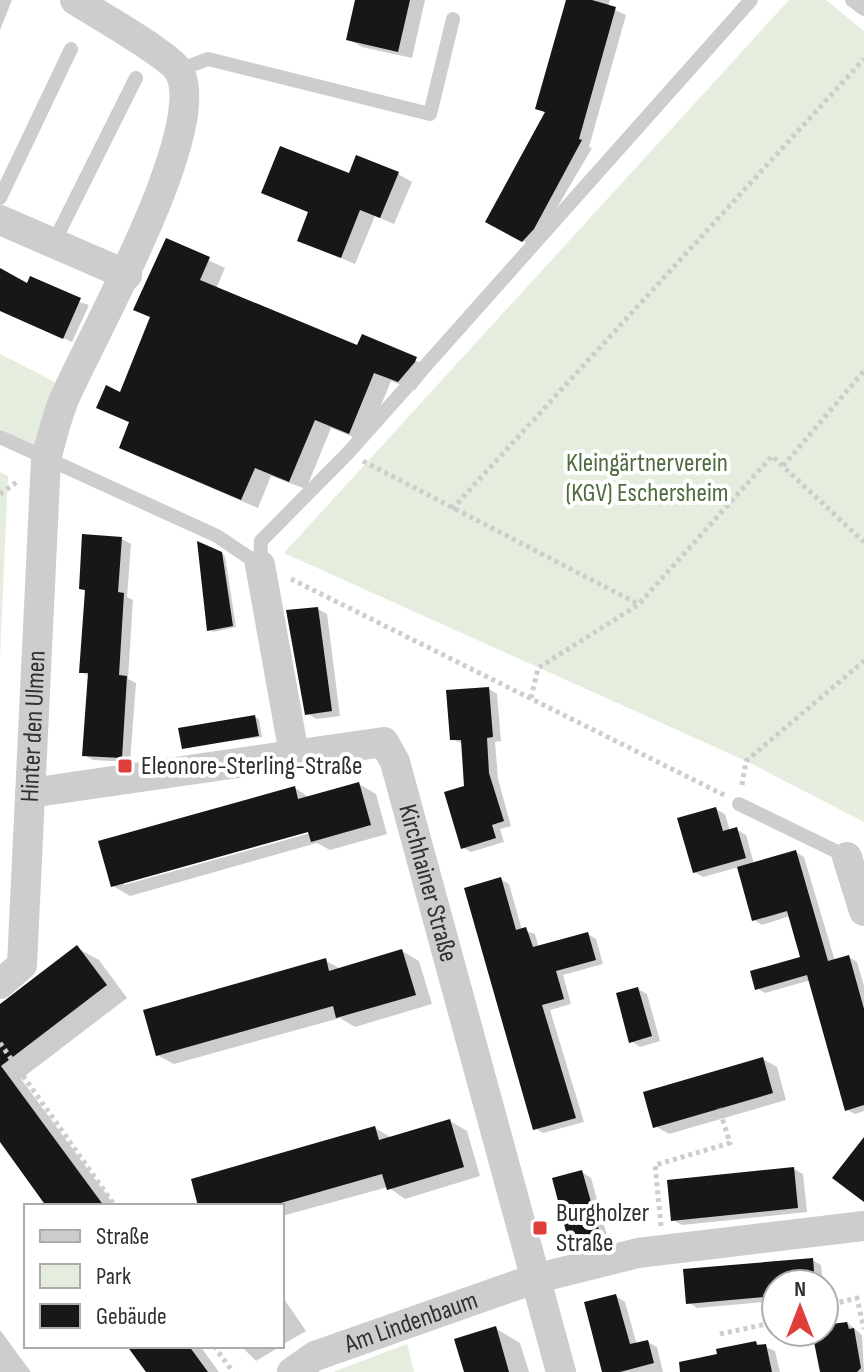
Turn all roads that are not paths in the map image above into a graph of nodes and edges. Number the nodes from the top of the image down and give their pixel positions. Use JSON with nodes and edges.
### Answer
{"nodes":[{"id":1,"x":75,"y":0,"type":"edge"},
{"id":2,"x":751,"y":0,"type":"edge"},
{"id":3,"x":852,"y":0,"type":"edge"},
{"id":4,"x":864,"y":9,"type":"edge"},
{"id":5,"x":453,"y":19,"type":"dead end"},
{"id":6,"x":71,"y":49,"type":"dead end"},
{"id":7,"x":179,"y":70,"type":"junction"},
{"id":8,"x":136,"y":78,"type":"dead end"},
{"id":9,"x":0,"y":198,"type":"edge"},
{"id":10,"x":0,"y":220,"type":"edge"},
{"id":11,"x":54,"y":242,"type":"junction"},
{"id":12,"x":127,"y":275,"type":"junction"},
{"id":13,"x":0,"y":437,"type":"edge"},
{"id":14,"x":46,"y":459,"type":"junction"},
{"id":15,"x":260,"y":565,"type":"junction"},
{"id":16,"x":294,"y":754,"type":"junction"},
{"id":17,"x":30,"y":793,"type":"junction"},
{"id":18,"x":739,"y":804,"type":"road end"},
{"id":19,"x":856,"y":860,"type":"edge"},
{"id":20,"x":864,"y":911,"type":"edge"},
{"id":21,"x":0,"y":984,"type":"edge"},
{"id":22,"x":864,"y":1226,"type":"edge"},
{"id":23,"x":534,"y":1279,"type":"junction"},
{"id":24,"x":292,"y":1372,"type":"edge"},
{"id":25,"x":561,"y":1372,"type":"edge"}],
"edges":[{"from":1,"to":7,"type":"street"},
{"from":2,"to":15,"type":"lane"},
{"from":3,"to":4,"type":"lane"},
{"from":5,"to":7,"type":"lane"},
{"from":6,"to":9,"type":"lane"},
{"from":7,"to":12,"type":"street"},
{"from":8,"to":11,"type":"lane"},
{"from":10,"to":11,"type":"street"},
{"from":11,"to":12,"type":"street"},
{"from":12,"to":14,"type":"street"},
{"from":13,"to":14,"type":"lane"},
{"from":14,"to":15,"type":"lane"},
{"from":14,"to":17,"type":"street","name":"Hinter den Ulmen"},
{"from":15,"to":16,"type":"street"},
{"from":16,"to":17,"type":"street","name":"Kirchhainer Straße"},
{"from":16,"to":23,"type":"street","name":"Kirchhainer Straße"},
{"from":17,"to":21,"type":"street","name":"Hinter den Ulmen"},
{"from":18,"to":19,"type":"lane"},
{"from":19,"to":20,"type":"street"},
{"from":22,"to":23,"type":"street"},
{"from":23,"to":24,"type":"street","name":"Am Lindenbaum"},
{"from":23,"to":25,"type":"street","name":"Kirchhainer Straße"}]}
